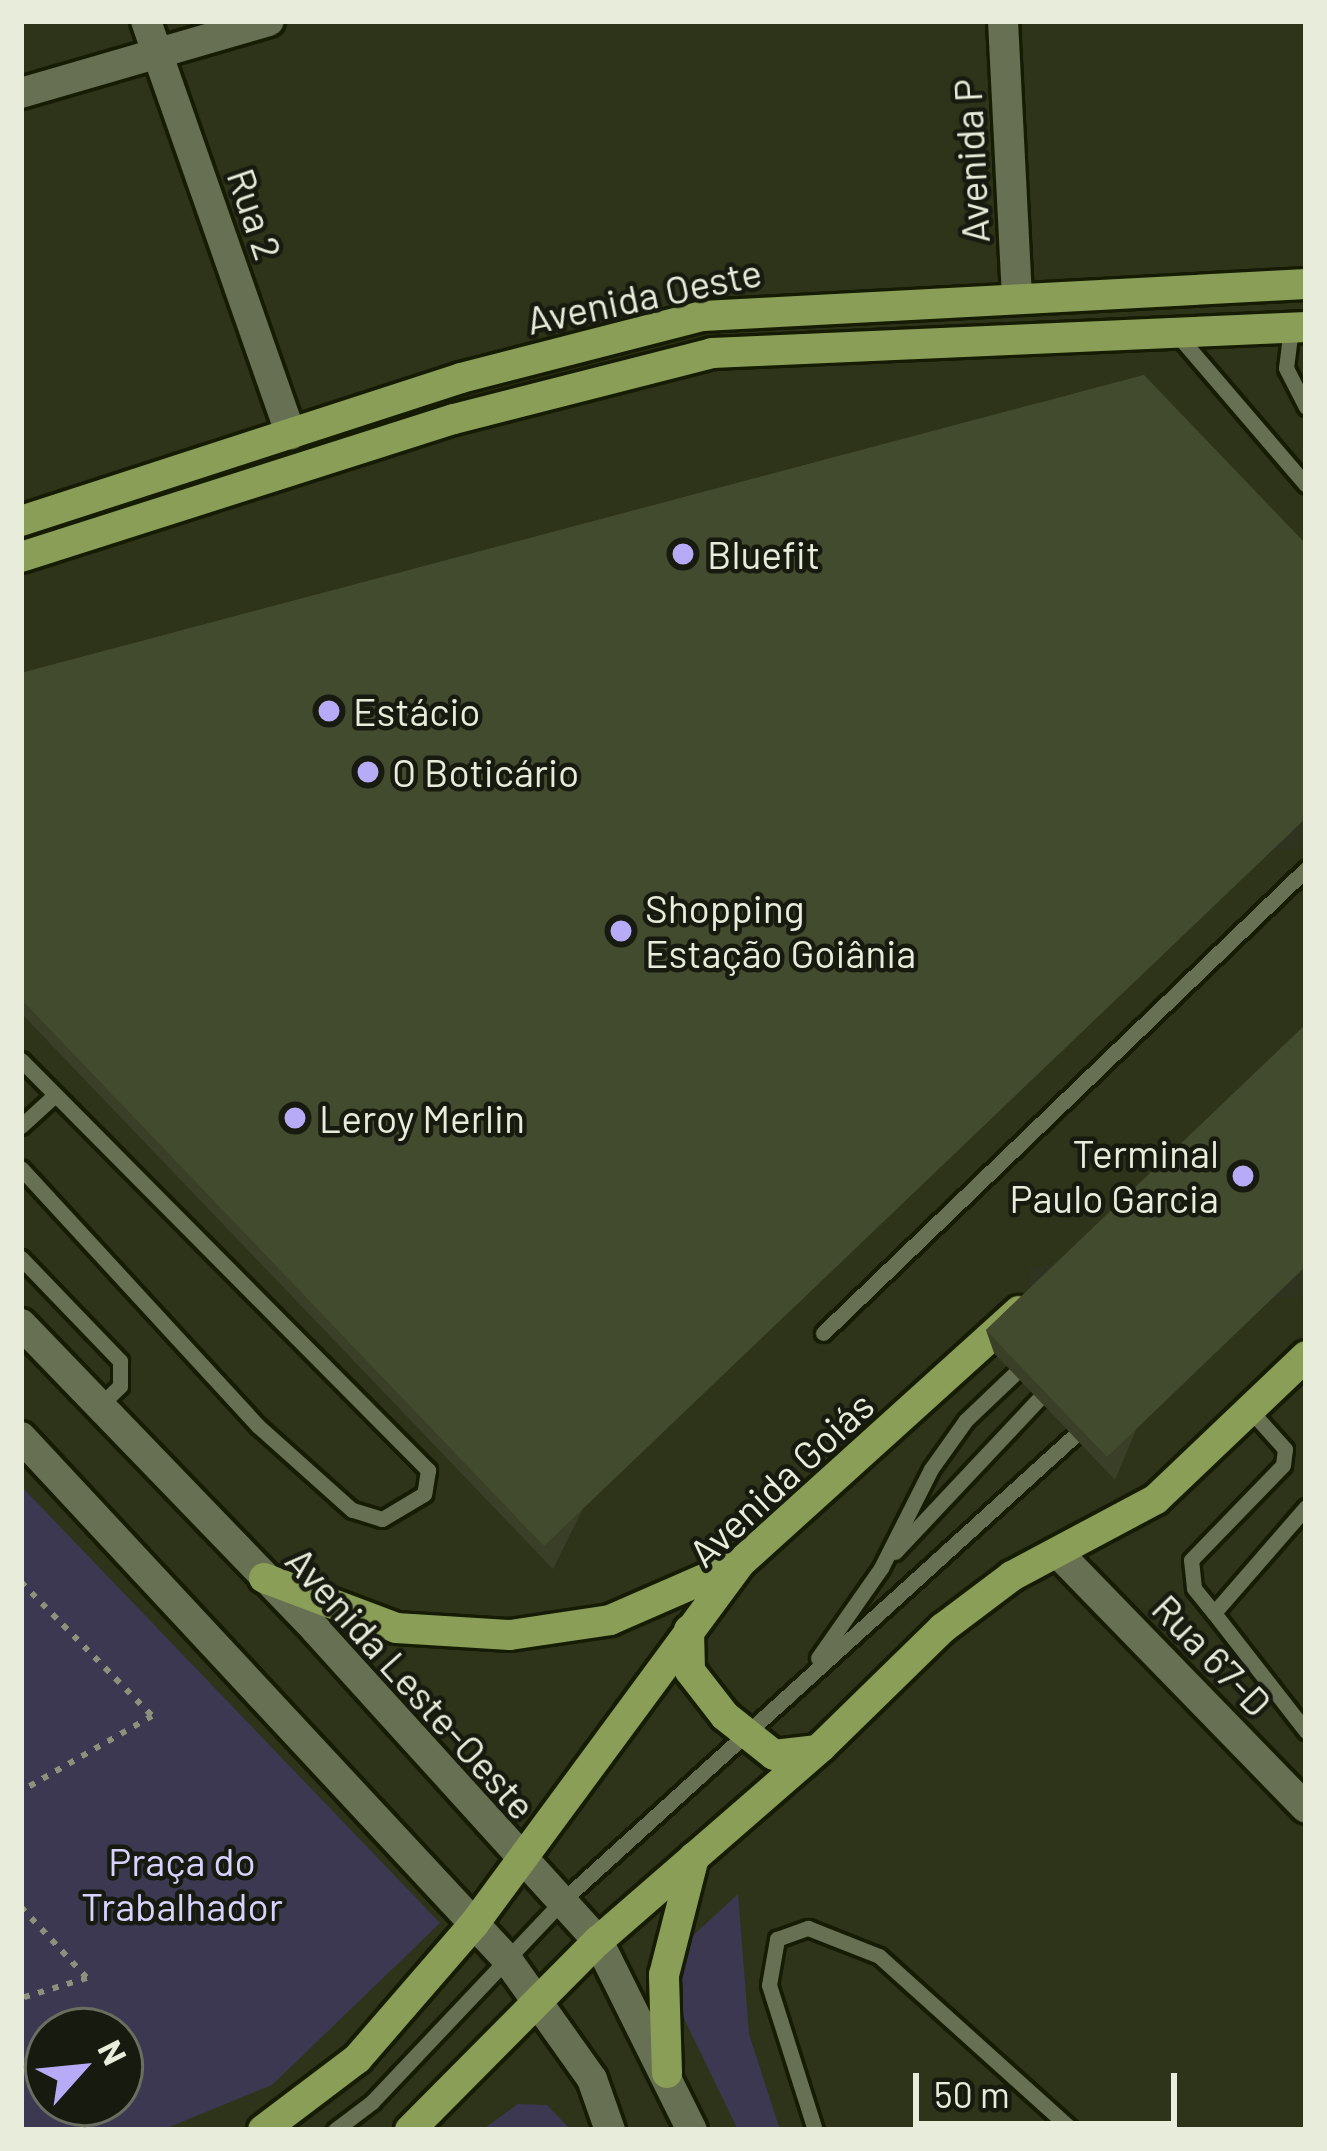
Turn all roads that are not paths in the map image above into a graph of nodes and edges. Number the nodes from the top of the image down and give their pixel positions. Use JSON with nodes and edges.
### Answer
{"nodes":[{"id":1,"x":146,"y":21,"type":"edge"},
{"id":2,"x":269,"y":21,"type":"edge"},
{"id":3,"x":1003,"y":21,"type":"edge"},
{"id":4,"x":157,"y":52,"type":"junction"},
{"id":5,"x":21,"y":93,"type":"edge"},
{"id":6,"x":1306,"y":284,"type":"edge"},
{"id":7,"x":1017,"y":296,"type":"junction"},
{"id":8,"x":1298,"y":327,"type":"edge"},
{"id":9,"x":1172,"y":329,"type":"junction"},
{"id":10,"x":1306,"y":407,"type":"edge"},
{"id":11,"x":290,"y":434,"type":"junction"},
{"id":12,"x":1306,"y":484,"type":"edge"},
{"id":13,"x":21,"y":520,"type":"edge"},
{"id":14,"x":21,"y":557,"type":"edge"},
{"id":15,"x":1306,"y":869,"type":"edge"},
{"id":16,"x":21,"y":1060,"type":"edge"},
{"id":17,"x":55,"y":1095,"type":"junction"},
{"id":18,"x":21,"y":1126,"type":"edge"},
{"id":19,"x":21,"y":1168,"type":"edge"},
{"id":20,"x":21,"y":1258,"type":"edge"},
{"id":21,"x":1049,"y":1282,"type":"edge"},
{"id":22,"x":21,"y":1324,"type":"edge"},
{"id":23,"x":823,"y":1333,"type":"dead end"},
{"id":24,"x":1045,"y":1345,"type":"edge"},
{"id":25,"x":1306,"y":1356,"type":"edge"},
{"id":26,"x":1068,"y":1370,"type":"edge"},
{"id":27,"x":100,"y":1405,"type":"junction"},
{"id":28,"x":1250,"y":1410,"type":"junction"},
{"id":29,"x":1074,"y":1436,"type":"edge"},
{"id":30,"x":21,"y":1438,"type":"edge"},
{"id":31,"x":1306,"y":1507,"type":"edge"},
{"id":32,"x":1061,"y":1556,"type":"junction"},
{"id":33,"x":740,"y":1563,"type":"junction"},
{"id":34,"x":881,"y":1568,"type":"junction"},
{"id":35,"x":264,"y":1578,"type":"junction"},
{"id":36,"x":1214,"y":1612,"type":"junction"},
{"id":37,"x":688,"y":1630,"type":"junction"},
{"id":38,"x":795,"y":1689,"type":"junction"},
{"id":39,"x":1306,"y":1731,"type":"edge"},
{"id":40,"x":748,"y":1737,"type":"junction"},
{"id":41,"x":821,"y":1747,"type":"junction"},
{"id":42,"x":1306,"y":1808,"type":"edge"},
{"id":43,"x":694,"y":1857,"type":"junction"},
{"id":44,"x":519,"y":1859,"type":"junction"},
{"id":45,"x":563,"y":1900,"type":"junction"},
{"id":46,"x":474,"y":1924,"type":"junction"},
{"id":47,"x":598,"y":1941,"type":"junction"},
{"id":48,"x":506,"y":1958,"type":"junction"},
{"id":49,"x":540,"y":1999,"type":"junction"},
{"id":50,"x":667,"y":2073,"type":"junction"},
{"id":51,"x":263,"y":2130,"type":"edge"},
{"id":52,"x":335,"y":2130,"type":"edge"},
{"id":53,"x":410,"y":2130,"type":"edge"},
{"id":54,"x":610,"y":2130,"type":"edge"},
{"id":55,"x":692,"y":2130,"type":"edge"},
{"id":56,"x":815,"y":2130,"type":"edge"},
{"id":57,"x":1072,"y":2130,"type":"edge"}],
"edges":[{"from":1,"to":4,"type":"main road","name":"Rua 2"},
{"from":2,"to":4,"type":"main road"},
{"from":3,"to":7,"type":"main road","name":"Avenida P"},
{"from":4,"to":5,"type":"main road"},
{"from":4,"to":11,"type":"main road","name":"Rua 2"},
{"from":6,"to":7,"type":"main road","name":"Avenida Oeste"},
{"from":7,"to":11,"type":"main road","name":"Avenida Oeste"},
{"from":8,"to":9,"type":"main road","name":"Avenida Oeste"},
{"from":8,"to":10,"type":"lane"},
{"from":9,"to":12,"type":"lane"},
{"from":9,"to":14,"type":"main road","name":"Avenida Oeste"},
{"from":11,"to":13,"type":"main road","name":"Avenida Oeste"},
{"from":15,"to":23,"type":"lane"},
{"from":16,"to":17,"type":"lane"},
{"from":17,"to":18,"type":"lane"},
{"from":17,"to":19,"type":"lane"},
{"from":20,"to":27,"type":"lane"},
{"from":21,"to":33,"type":"main road","name":"Avenida Goiás"},
{"from":22,"to":27,"type":"main road","name":"Avenida Leste-Oeste"},
{"from":24,"to":34,"type":"lane"},
{"from":25,"to":28,"type":"main road"},
{"from":26,"to":34,"type":"lane"},
{"from":27,"to":35,"type":"main road","name":"Avenida Leste-Oeste"},
{"from":28,"to":32,"type":"main road"},
{"from":28,"to":36,"type":"lane"},
{"from":29,"to":38,"type":"lane"},
{"from":30,"to":46,"type":"main road"},
{"from":31,"to":36,"type":"lane"},
{"from":32,"to":41,"type":"main road"},
{"from":32,"to":42,"type":"main road","name":"Rua 67-D"},
{"from":33,"to":35,"type":"main road"},
{"from":33,"to":37,"type":"main road","name":"Avenida Goiás"},
{"from":34,"to":38,"type":"lane"},
{"from":35,"to":44,"type":"main road","name":"Avenida Leste-Oeste"},
{"from":36,"to":39,"type":"lane"},
{"from":37,"to":40,"type":"main road"},
{"from":37,"to":44,"type":"main road","name":"Avenida Goiás"},
{"from":38,"to":40,"type":"lane"},
{"from":40,"to":41,"type":"main road"},
{"from":40,"to":45,"type":"lane"},
{"from":41,"to":43,"type":"main road"},
{"from":43,"to":47,"type":"main road"},
{"from":43,"to":50,"type":"main road"},
{"from":44,"to":45,"type":"main road","name":"Avenida Leste-Oeste"},
{"from":44,"to":46,"type":"main road","name":"Avenida Goiás"},
{"from":45,"to":47,"type":"main road","name":"Avenida Leste-Oeste"},
{"from":45,"to":48,"type":"lane"},
{"from":46,"to":48,"type":"main road"},
{"from":46,"to":51,"type":"main road","name":"Avenida Goiás"},
{"from":47,"to":49,"type":"main road"},
{"from":47,"to":50,"type":"main road","name":"Avenida Leste-Oeste"},
{"from":48,"to":49,"type":"main road"},
{"from":48,"to":52,"type":"lane"},
{"from":49,"to":53,"type":"main road"},
{"from":49,"to":54,"type":"main road"},
{"from":50,"to":55,"type":"main road","name":"Avenida Leste-Oeste"},
{"from":56,"to":57,"type":"lane"}]}
